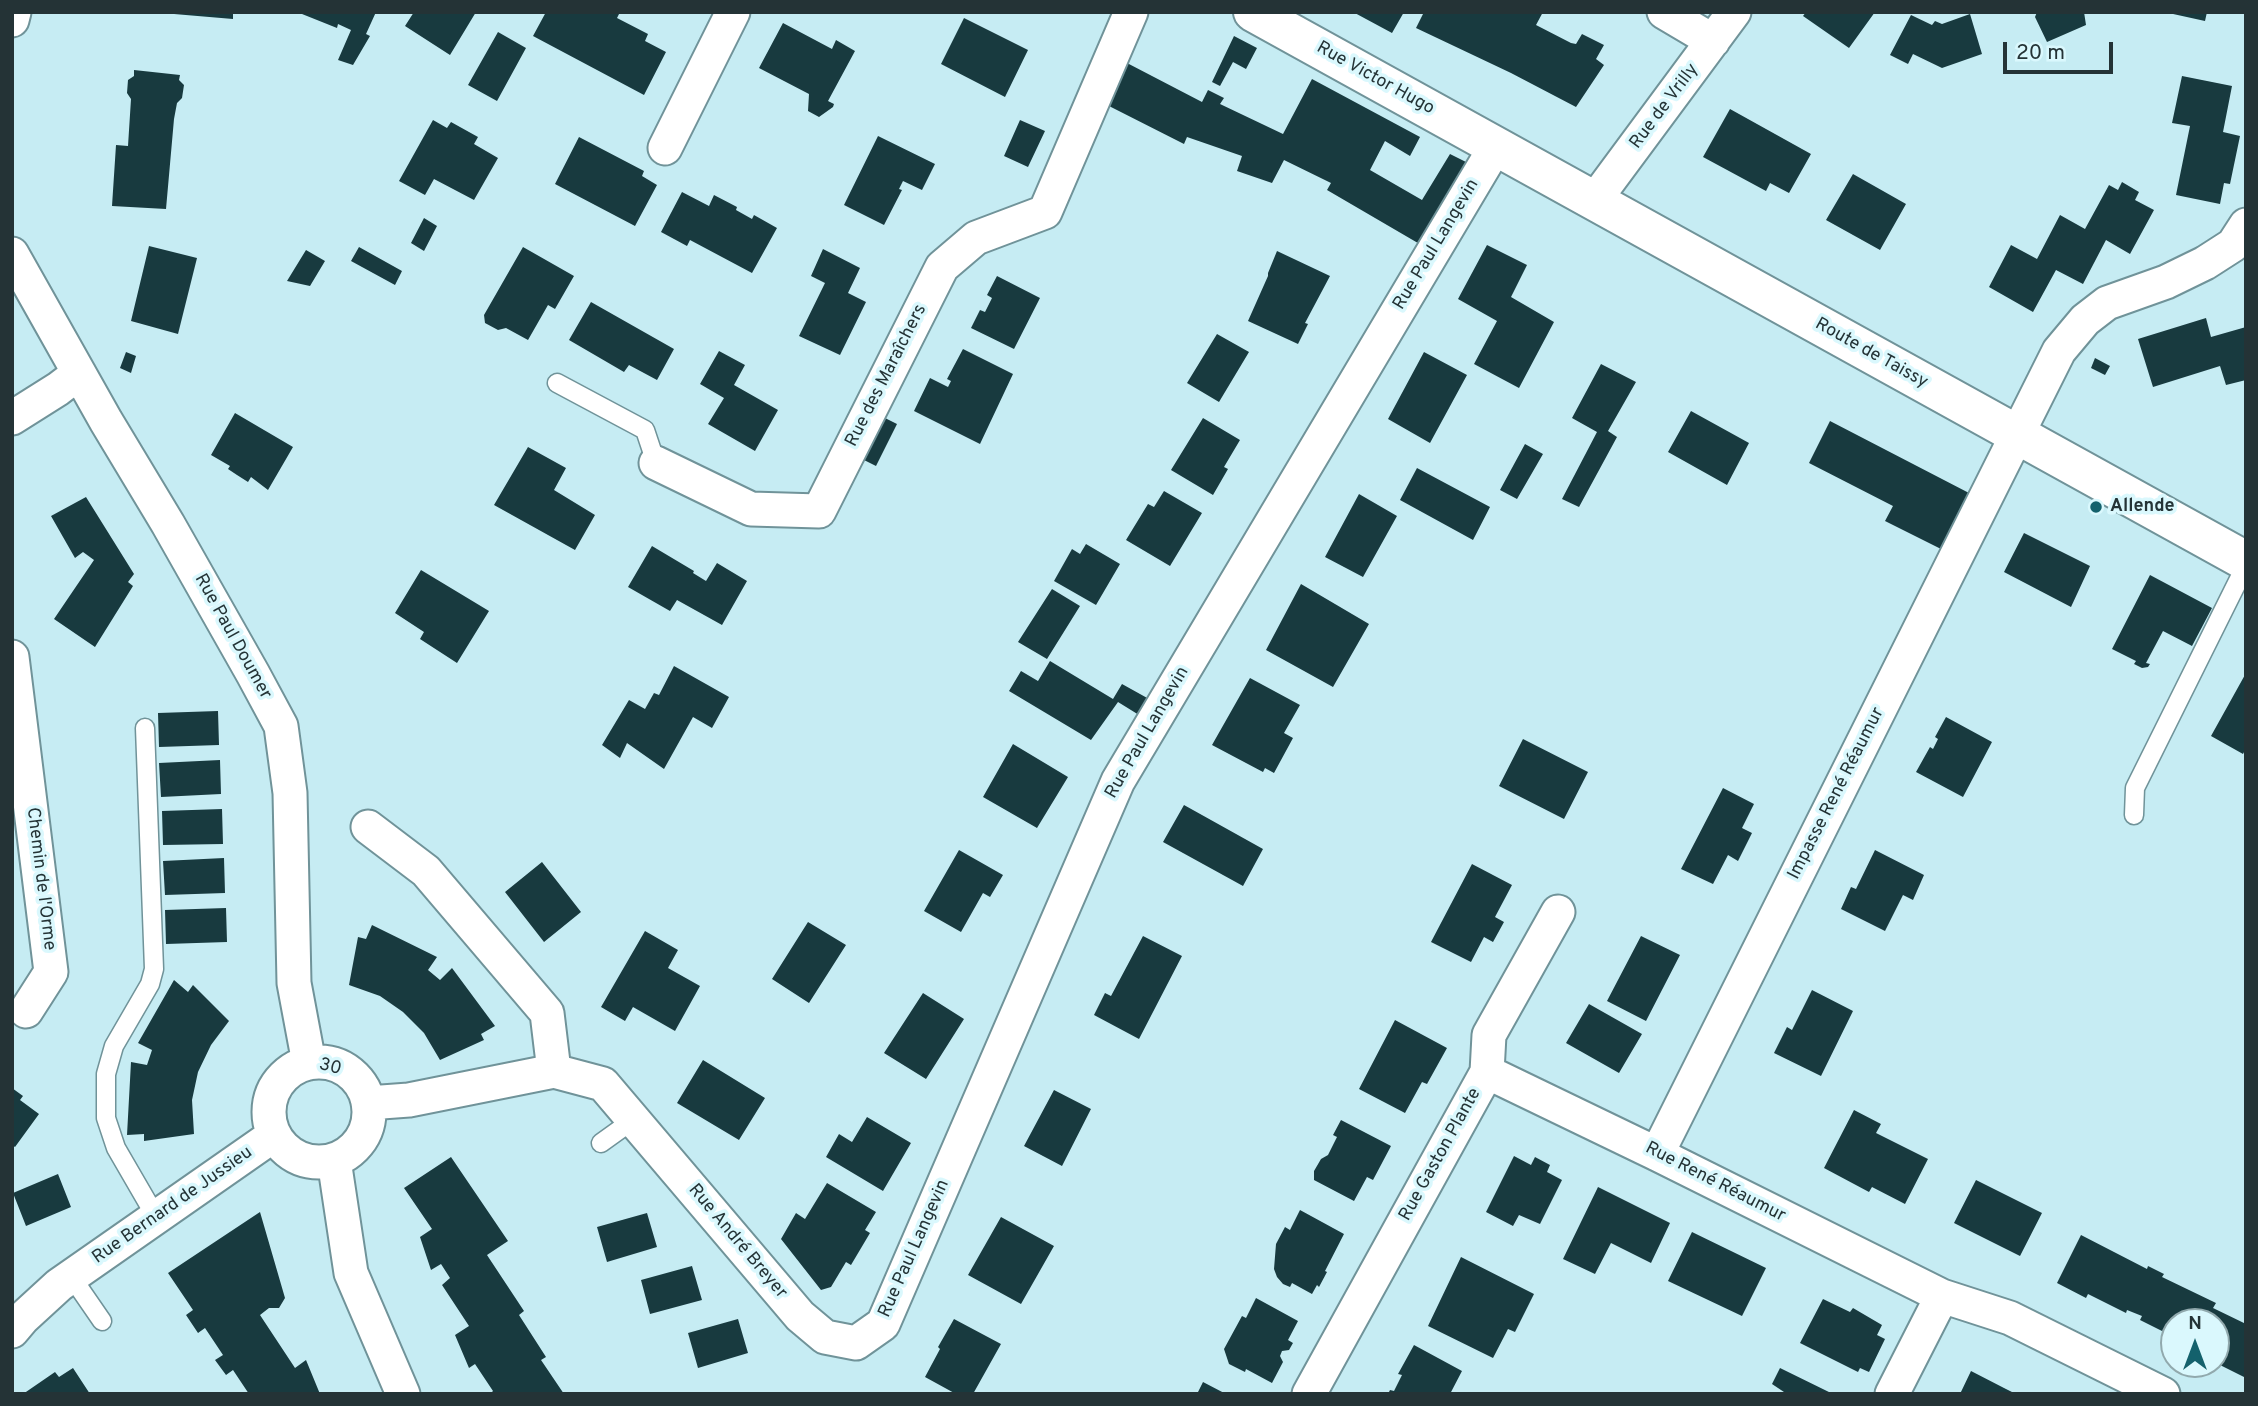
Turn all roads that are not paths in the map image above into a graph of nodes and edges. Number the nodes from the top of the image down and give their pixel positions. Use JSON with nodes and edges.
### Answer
{"nodes":[{"id":1,"x":14,"y":12,"type":"edge"},
{"id":2,"x":733,"y":12,"type":"edge"},
{"id":3,"x":1131,"y":12,"type":"edge"},
{"id":4,"x":1664,"y":12,"type":"edge"},
{"id":5,"x":1734,"y":12,"type":"edge"},
{"id":6,"x":1265,"y":15,"type":"edge"},
{"id":7,"x":12,"y":20,"type":"edge"},
{"id":8,"x":1713,"y":41,"type":"junction"},
{"id":9,"x":1496,"y":146,"type":"junction"},
{"id":10,"x":665,"y":148,"type":"dead end"},
{"id":11,"x":1594,"y":201,"type":"junction"},
{"id":12,"x":2246,"y":225,"type":"edge"},
{"id":13,"x":12,"y":254,"type":"edge"},
{"id":14,"x":79,"y":373,"type":"junction"},
{"id":15,"x":557,"y":383,"type":"dead end"},
{"id":16,"x":12,"y":418,"type":"edge"},
{"id":17,"x":2017,"y":434,"type":"junction"},
{"id":18,"x":656,"y":463,"type":"joint"},
{"id":19,"x":2246,"y":563,"type":"edge"},
{"id":20,"x":12,"y":657,"type":"edge"},
{"id":21,"x":145,"y":728,"type":"dead end"},
{"id":22,"x":2134,"y":815,"type":"dead end"},
{"id":23,"x":368,"y":827,"type":"dead end"},
{"id":24,"x":1558,"y":912,"type":"dead end"},
{"id":25,"x":26,"y":1011,"type":"dead end"},
{"id":26,"x":309,"y":1063,"type":"junction"},
{"id":27,"x":554,"y":1071,"type":"junction"},
{"id":28,"x":1488,"y":1072,"type":"junction"},
{"id":29,"x":368,"y":1102,"type":"junction"},
{"id":30,"x":632,"y":1120,"type":"junction"},
{"id":31,"x":274,"y":1135,"type":"junction"},
{"id":32,"x":601,"y":1143,"type":"dead end"},
{"id":33,"x":1657,"y":1154,"type":"junction"},
{"id":34,"x":334,"y":1160,"type":"junction"},
{"id":35,"x":156,"y":1217,"type":"junction"},
{"id":36,"x":71,"y":1276,"type":"junction"},
{"id":37,"x":1942,"y":1296,"type":"junction"},
{"id":38,"x":102,"y":1321,"type":"dead end"},
{"id":39,"x":12,"y":1331,"type":"edge"},
{"id":40,"x":856,"y":1343,"type":"joint"},
{"id":41,"x":403,"y":1394,"type":"edge"},
{"id":42,"x":1309,"y":1394,"type":"edge"},
{"id":43,"x":1892,"y":1394,"type":"edge"},
{"id":44,"x":2163,"y":1394,"type":"edge"}],
"edges":[{"from":1,"to":7,"type":"street"},
{"from":2,"to":10,"type":"street"},
{"from":3,"to":18,"type":"street","name":"Rue des Maraîchers"},
{"from":4,"to":8,"type":"street"},
{"from":5,"to":8,"type":"street","name":"Rue de Vrilly"},
{"from":6,"to":9,"type":"street","name":"Rue Victor Hugo"},
{"from":8,"to":11,"type":"street","name":"Rue de Vrilly"},
{"from":9,"to":11,"type":"street","name":"Route de Taissy"},
{"from":9,"to":40,"type":"street","name":"Rue Paul Langevin"},
{"from":11,"to":17,"type":"street","name":"Route de Taissy"},
{"from":12,"to":17,"type":"street","name":"Impasse René Réaumur"},
{"from":13,"to":14,"type":"street","name":"Rue Paul Doumer"},
{"from":14,"to":16,"type":"street"},
{"from":14,"to":26,"type":"street","name":"Rue Paul Doumer"},
{"from":15,"to":18,"type":"lane","name":"Rue des Maraîchers"},
{"from":17,"to":19,"type":"street","name":"Route de Taissy"},
{"from":17,"to":33,"type":"street","name":"Impasse René Réaumur"},
{"from":19,"to":22,"type":"lane"},
{"from":20,"to":25,"type":"street","name":"Chemin de l'Orme"},
{"from":21,"to":35,"type":"lane"},
{"from":23,"to":27,"type":"street"},
{"from":24,"to":28,"type":"street","name":"Rue Gaston Plante"},
{"from":26,"to":29,"type":"street","name":"30"},
{"from":26,"to":31,"type":"street","name":"30"},
{"from":27,"to":29,"type":"street","name":"Rue André Breyer"},
{"from":27,"to":30,"type":"street","name":"Rue André Breyer"},
{"from":28,"to":33,"type":"street","name":"Rue René Réaumur"},
{"from":28,"to":42,"type":"street","name":"Rue Gaston Plante"},
{"from":29,"to":34,"type":"street"},
{"from":30,"to":32,"type":"lane"},
{"from":30,"to":40,"type":"street","name":"Rue André Breyer"},
{"from":31,"to":34,"type":"street"},
{"from":31,"to":35,"type":"street","name":"Rue Bernard de Jussieu"},
{"from":33,"to":37,"type":"street","name":"Rue René Réaumur"},
{"from":34,"to":41,"type":"street"},
{"from":35,"to":36,"type":"street","name":"Rue Bernard de Jussieu"},
{"from":36,"to":38,"type":"lane"},
{"from":36,"to":39,"type":"street","name":"Rue Bernard de Jussieu"},
{"from":37,"to":43,"type":"street"},
{"from":37,"to":44,"type":"street","name":"Rue René Réaumur"}]}
